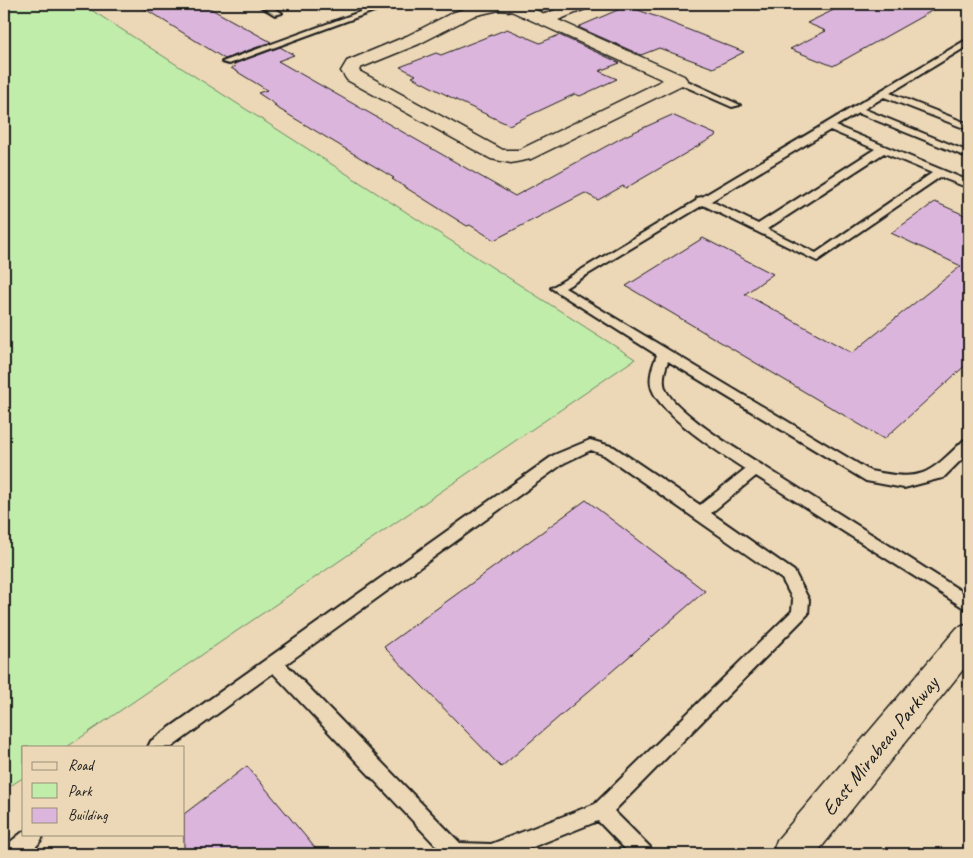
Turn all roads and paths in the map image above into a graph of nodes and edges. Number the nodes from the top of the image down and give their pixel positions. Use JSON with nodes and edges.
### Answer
{"nodes":[{"id":1,"x":261,"y":4,"type":"edge"},
{"id":2,"x":389,"y":4,"type":"edge"},
{"id":3,"x":584,"y":4,"type":"edge"},
{"id":4,"x":278,"y":13,"type":"dead end"},
{"id":5,"x":546,"y":20,"type":"junction"},
{"id":6,"x":969,"y":42,"type":"edge"},
{"id":7,"x":226,"y":62,"type":"dead end"},
{"id":8,"x":678,"y":80,"type":"junction"},
{"id":9,"x":883,"y":93,"type":"junction"},
{"id":10,"x":735,"y":104,"type":"dead end"},
{"id":11,"x":857,"y":110,"type":"junction"},
{"id":12,"x":829,"y":126,"type":"junction"},
{"id":13,"x":969,"y":127,"type":"edge"},
{"id":14,"x":884,"y":148,"type":"junction"},
{"id":15,"x":969,"y":155,"type":"edge"},
{"id":16,"x":940,"y":172,"type":"junction"},
{"id":17,"x":969,"y":185,"type":"edge"},
{"id":18,"x":701,"y":200,"type":"junction"},
{"id":19,"x":759,"y":229,"type":"junction"},
{"id":20,"x":664,"y":353,"type":"junction"},
{"id":21,"x":969,"y":444,"type":"edge"},
{"id":22,"x":756,"y":468,"type":"junction"},
{"id":23,"x":700,"y":512,"type":"junction"},
{"id":24,"x":969,"y":604,"type":"edge"},
{"id":25,"x":969,"y":638,"type":"edge"},
{"id":26,"x":274,"y":662,"type":"junction"},
{"id":27,"x":158,"y":746,"type":"edge"},
{"id":28,"x":601,"y":811,"type":"junction"},
{"id":29,"x":32,"y":836,"type":"edge"},
{"id":30,"x":10,"y":854,"type":"edge"},
{"id":31,"x":643,"y":854,"type":"edge"},
{"id":32,"x":791,"y":854,"type":"edge"}],
"edges":[{"from":1,"to":4,"type":"lane"},
{"from":2,"to":7,"type":"lane"},
{"from":3,"to":5,"type":"street"},
{"from":5,"to":8,"type":"street"},
{"from":5,"to":8,"type":"street"},
{"from":6,"to":9,"type":"lane"},
{"from":8,"to":10,"type":"lane"},
{"from":9,"to":11,"type":"lane"},
{"from":9,"to":13,"type":"lane"},
{"from":11,"to":12,"type":"lane"},
{"from":11,"to":15,"type":"lane"},
{"from":12,"to":14,"type":"lane"},
{"from":12,"to":18,"type":"lane"},
{"from":14,"to":16,"type":"lane"},
{"from":14,"to":19,"type":"lane"},
{"from":16,"to":17,"type":"lane"},
{"from":16,"to":19,"type":"lane"},
{"from":18,"to":19,"type":"lane"},
{"from":18,"to":20,"type":"lane"},
{"from":20,"to":21,"type":"lane"},
{"from":20,"to":22,"type":"lane"},
{"from":22,"to":23,"type":"lane"},
{"from":22,"to":24,"type":"lane"},
{"from":23,"to":26,"type":"lane"},
{"from":23,"to":28,"type":"lane"},
{"from":25,"to":32,"type":"street","name":"East Mirabeau Parkway"},
{"from":26,"to":27,"type":"lane"},
{"from":26,"to":28,"type":"lane"},
{"from":28,"to":31,"type":"lane"},
{"from":29,"to":30,"type":"lane"}]}
